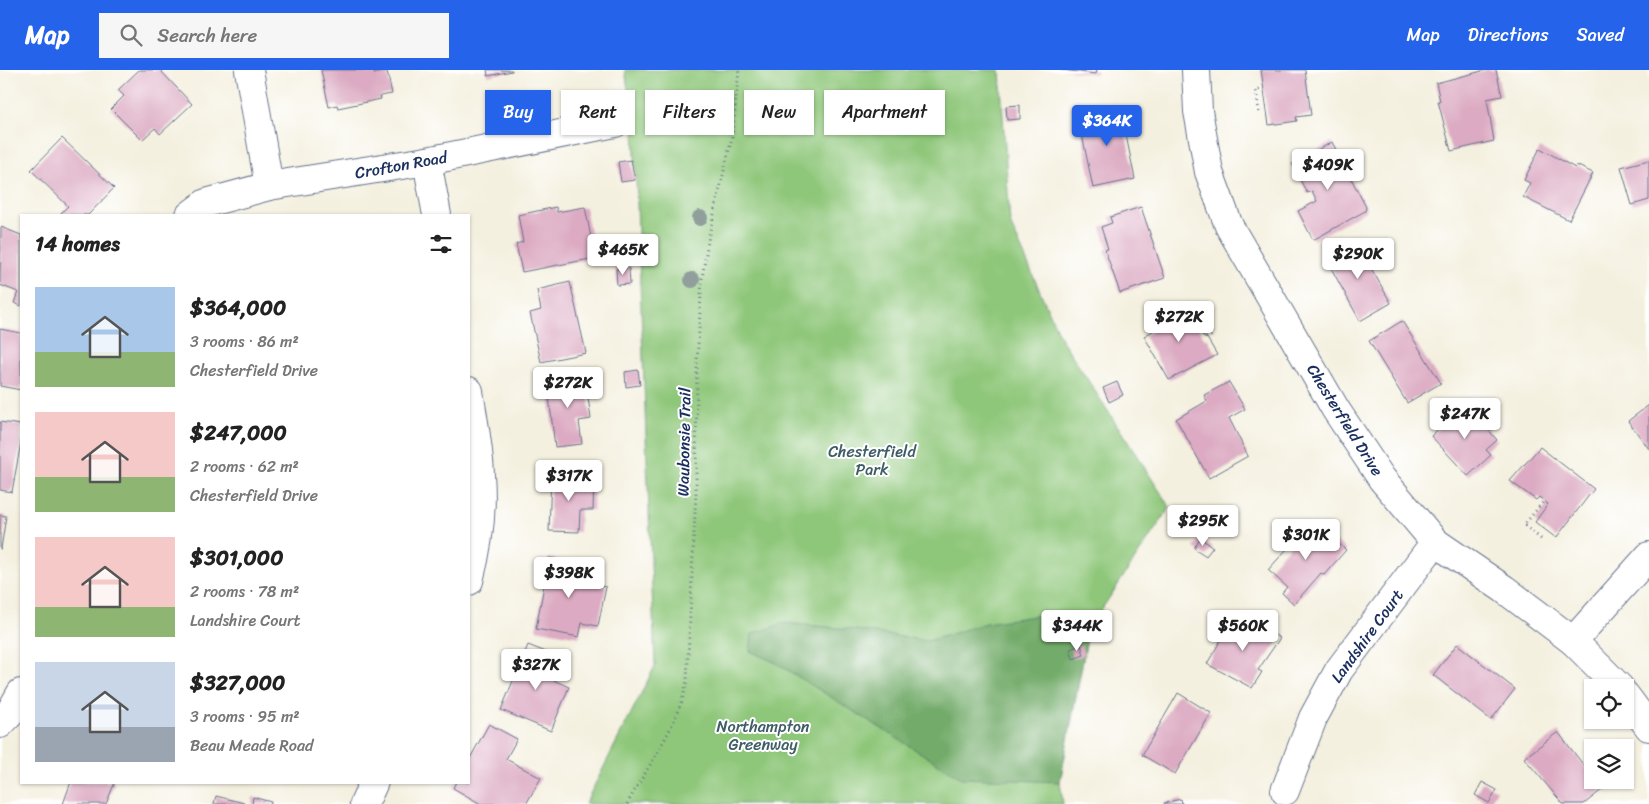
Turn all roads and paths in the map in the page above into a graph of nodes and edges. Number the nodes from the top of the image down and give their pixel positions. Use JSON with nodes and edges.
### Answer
{"nodes":[{"id":1,"x":249,"y":70,"type":"edge"},
{"id":2,"x":738,"y":70,"type":"edge"},
{"id":3,"x":1196,"y":70,"type":"edge"},
{"id":4,"x":1264,"y":89,"type":"dead end"},
{"id":5,"x":734,"y":101,"type":"edge"},
{"id":6,"x":737,"y":101,"type":"junction"},
{"id":7,"x":1259,"y":112,"type":"dead end"},
{"id":8,"x":561,"y":134,"type":"edge"},
{"id":9,"x":427,"y":161,"type":"junction"},
{"id":10,"x":269,"y":186,"type":"junction"},
{"id":11,"x":191,"y":214,"type":"edge"},
{"id":12,"x":437,"y":214,"type":"edge"},
{"id":13,"x":1203,"y":314,"type":"dead end"},
{"id":14,"x":1204,"y":338,"type":"dead end"},
{"id":15,"x":470,"y":399,"type":"edge"},
{"id":16,"x":1544,"y":501,"type":"dead end"},
{"id":17,"x":1541,"y":538,"type":"dead end"},
{"id":18,"x":1436,"y":542,"type":"junction"},
{"id":19,"x":1649,"y":556,"type":"edge"},
{"id":20,"x":470,"y":577,"type":"edge"},
{"id":21,"x":1573,"y":641,"type":"junction"},
{"id":22,"x":1611,"y":679,"type":"edge"},
{"id":23,"x":20,"y":695,"type":"edge"},
{"id":24,"x":1634,"y":706,"type":"edge"},
{"id":25,"x":0,"y":724,"type":"edge"},
{"id":26,"x":1649,"y":727,"type":"edge"},
{"id":27,"x":373,"y":784,"type":"edge"},
{"id":28,"x":1285,"y":791,"type":"dead end"},
{"id":29,"x":364,"y":804,"type":"edge"},
{"id":30,"x":627,"y":804,"type":"edge"}],
"edges":[{"from":1,"to":10,"type":"street"},
{"from":2,"to":6,"type":"path","name":"Waubonsie Trail"},
{"from":3,"to":18,"type":"street","name":"Chesterfield Drive"},
{"from":4,"to":7,"type":"path"},
{"from":5,"to":6,"type":"path"},
{"from":6,"to":30,"type":"path","name":"Waubonsie Trail"},
{"from":8,"to":9,"type":"street","name":"Crofton Road"},
{"from":9,"to":10,"type":"street","name":"Crofton Road"},
{"from":9,"to":12,"type":"street"},
{"from":10,"to":11,"type":"street","name":"Crofton Road"},
{"from":13,"to":14,"type":"path"},
{"from":15,"to":20,"type":"street"},
{"from":16,"to":17,"type":"path"},
{"from":18,"to":21,"type":"street","name":"Chesterfield Drive"},
{"from":18,"to":28,"type":"street","name":"Landshire Court"},
{"from":19,"to":21,"type":"street"},
{"from":21,"to":22,"type":"street","name":"Chesterfield Drive"},
{"from":23,"to":25,"type":"street"},
{"from":24,"to":26,"type":"street"},
{"from":27,"to":29,"type":"street"}]}
